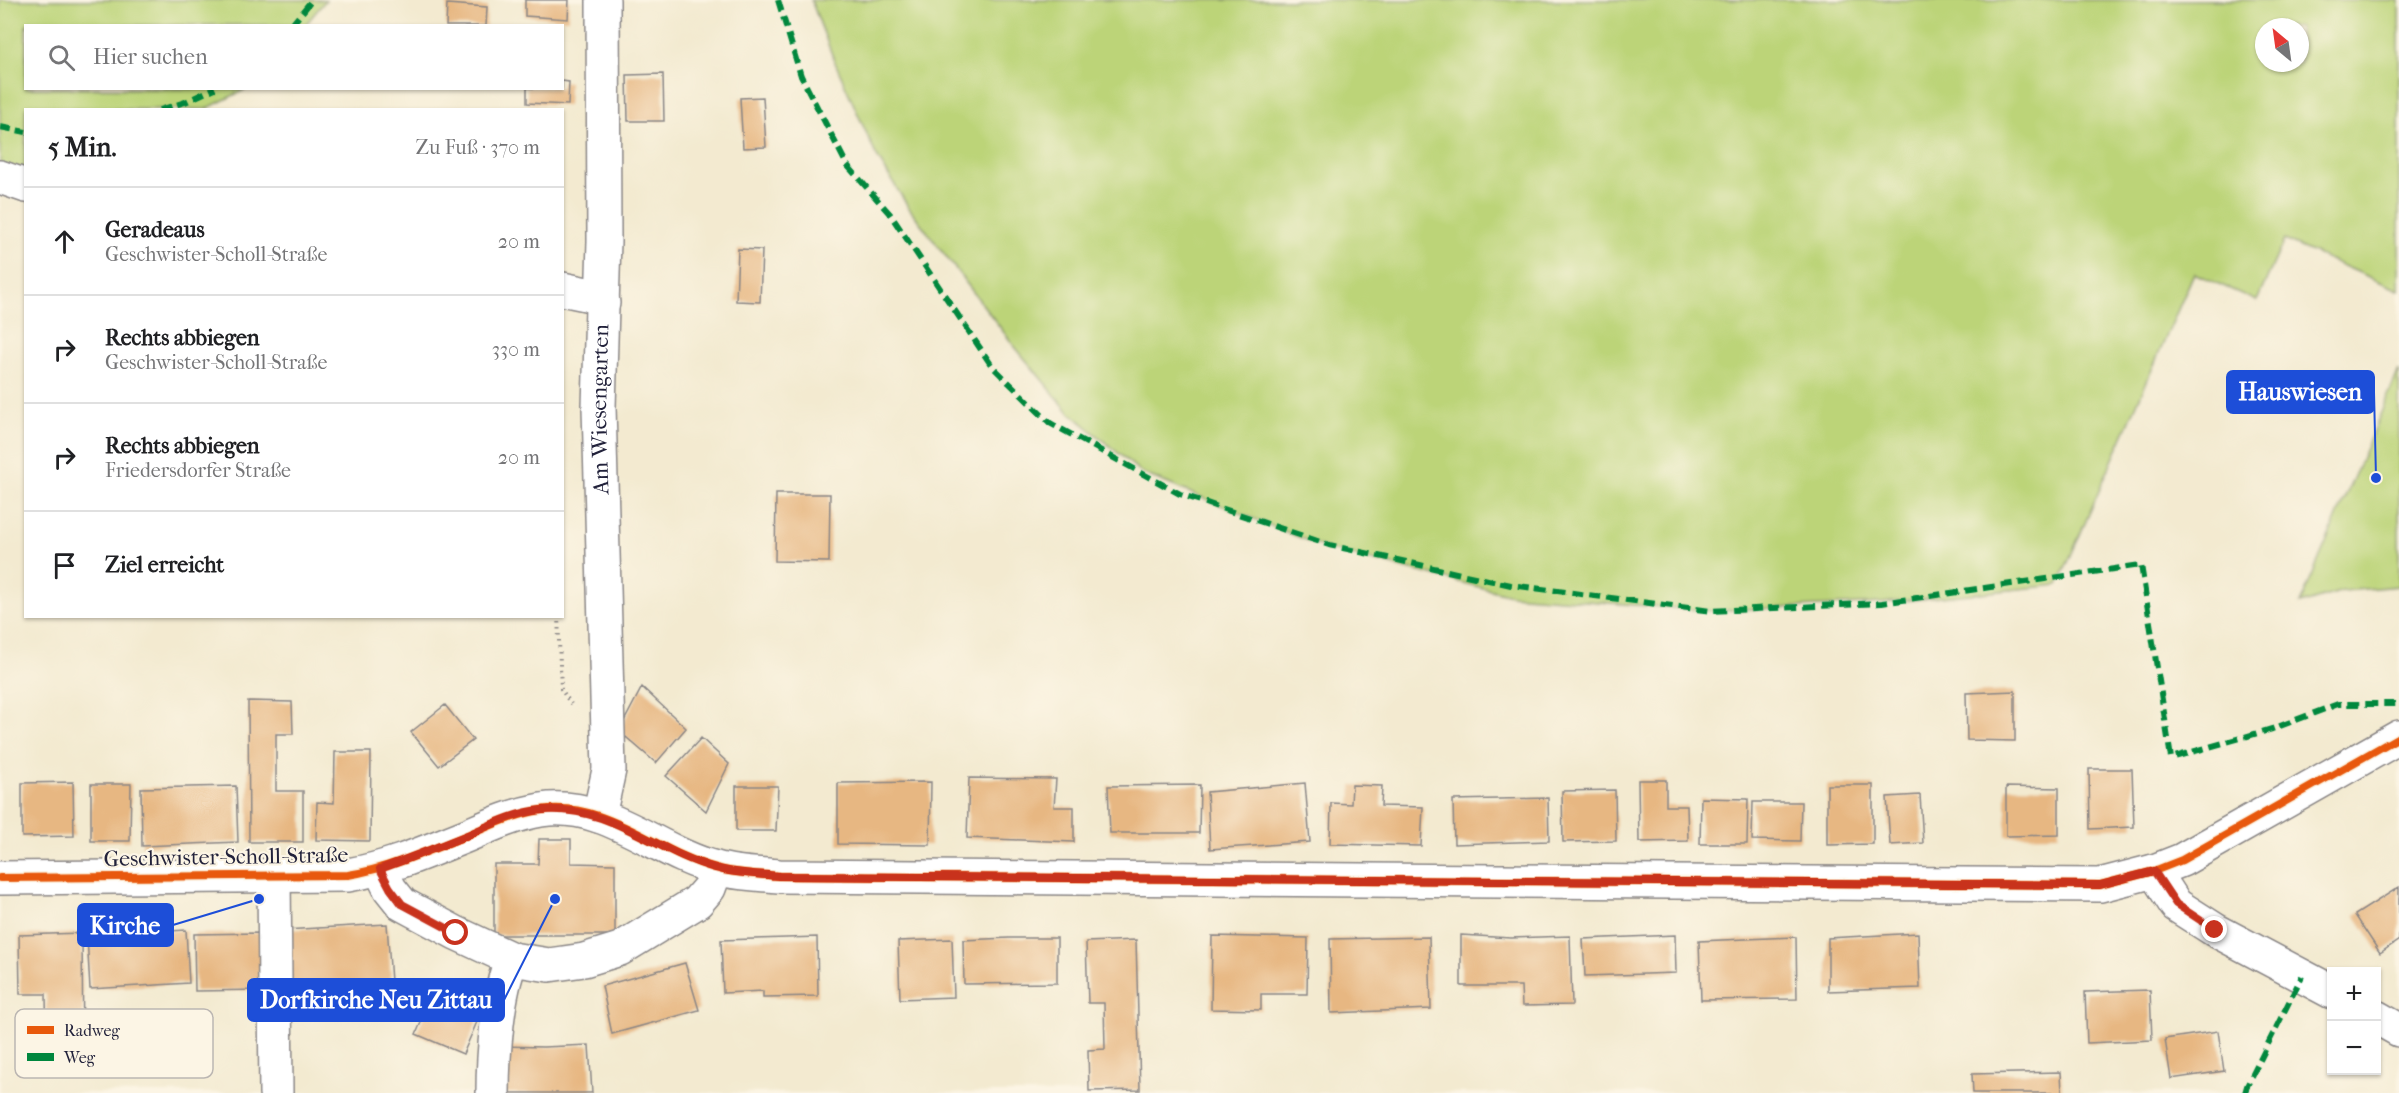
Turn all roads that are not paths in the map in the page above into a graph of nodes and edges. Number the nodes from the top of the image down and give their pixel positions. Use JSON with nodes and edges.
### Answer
{"nodes":[{"id":1,"x":603,"y":0,"type":"edge"},
{"id":2,"x":0,"y":177,"type":"edge"},
{"id":3,"x":24,"y":185,"type":"edge"},
{"id":4,"x":564,"y":289,"type":"edge"},
{"id":5,"x":603,"y":303,"type":"junction"},
{"id":6,"x":2399,"y":737,"type":"edge"},
{"id":7,"x":599,"y":816,"type":"junction"},
{"id":8,"x":380,"y":869,"type":"junction"},
{"id":9,"x":716,"y":869,"type":"junction"},
{"id":10,"x":2154,"y":871,"type":"junction"},
{"id":11,"x":274,"y":876,"type":"junction"},
{"id":12,"x":0,"y":878,"type":"edge"},
{"id":13,"x":512,"y":959,"type":"junction"},
{"id":14,"x":2327,"y":990,"type":"edge"},
{"id":15,"x":2381,"y":1020,"type":"edge"},
{"id":16,"x":2399,"y":1030,"type":"edge"},
{"id":17,"x":276,"y":1093,"type":"edge"},
{"id":18,"x":493,"y":1093,"type":"edge"}],
"edges":[{"from":1,"to":5,"type":"street","name":"Am Wiesengarten"},
{"from":2,"to":3,"type":"street"},
{"from":4,"to":5,"type":"street"},
{"from":5,"to":7,"type":"street","name":"Am Wiesengarten"},
{"from":6,"to":10,"type":"street","name":"Geschwister-Scholl-Straße"},
{"from":7,"to":8,"type":"street","name":"Geschwister-Scholl-Straße"},
{"from":7,"to":9,"type":"street","name":"Geschwister-Scholl-Straße"},
{"from":8,"to":11,"type":"street","name":"Geschwister-Scholl-Straße"},
{"from":8,"to":13,"type":"street","name":"Geschwister-Scholl-Straße"},
{"from":9,"to":10,"type":"street","name":"Geschwister-Scholl-Straße"},
{"from":9,"to":13,"type":"street","name":"Geschwister-Scholl-Straße"},
{"from":10,"to":14,"type":"street"},
{"from":11,"to":12,"type":"street","name":"Geschwister-Scholl-Straße"},
{"from":11,"to":17,"type":"street"},
{"from":13,"to":18,"type":"street"},
{"from":15,"to":16,"type":"street"}]}
